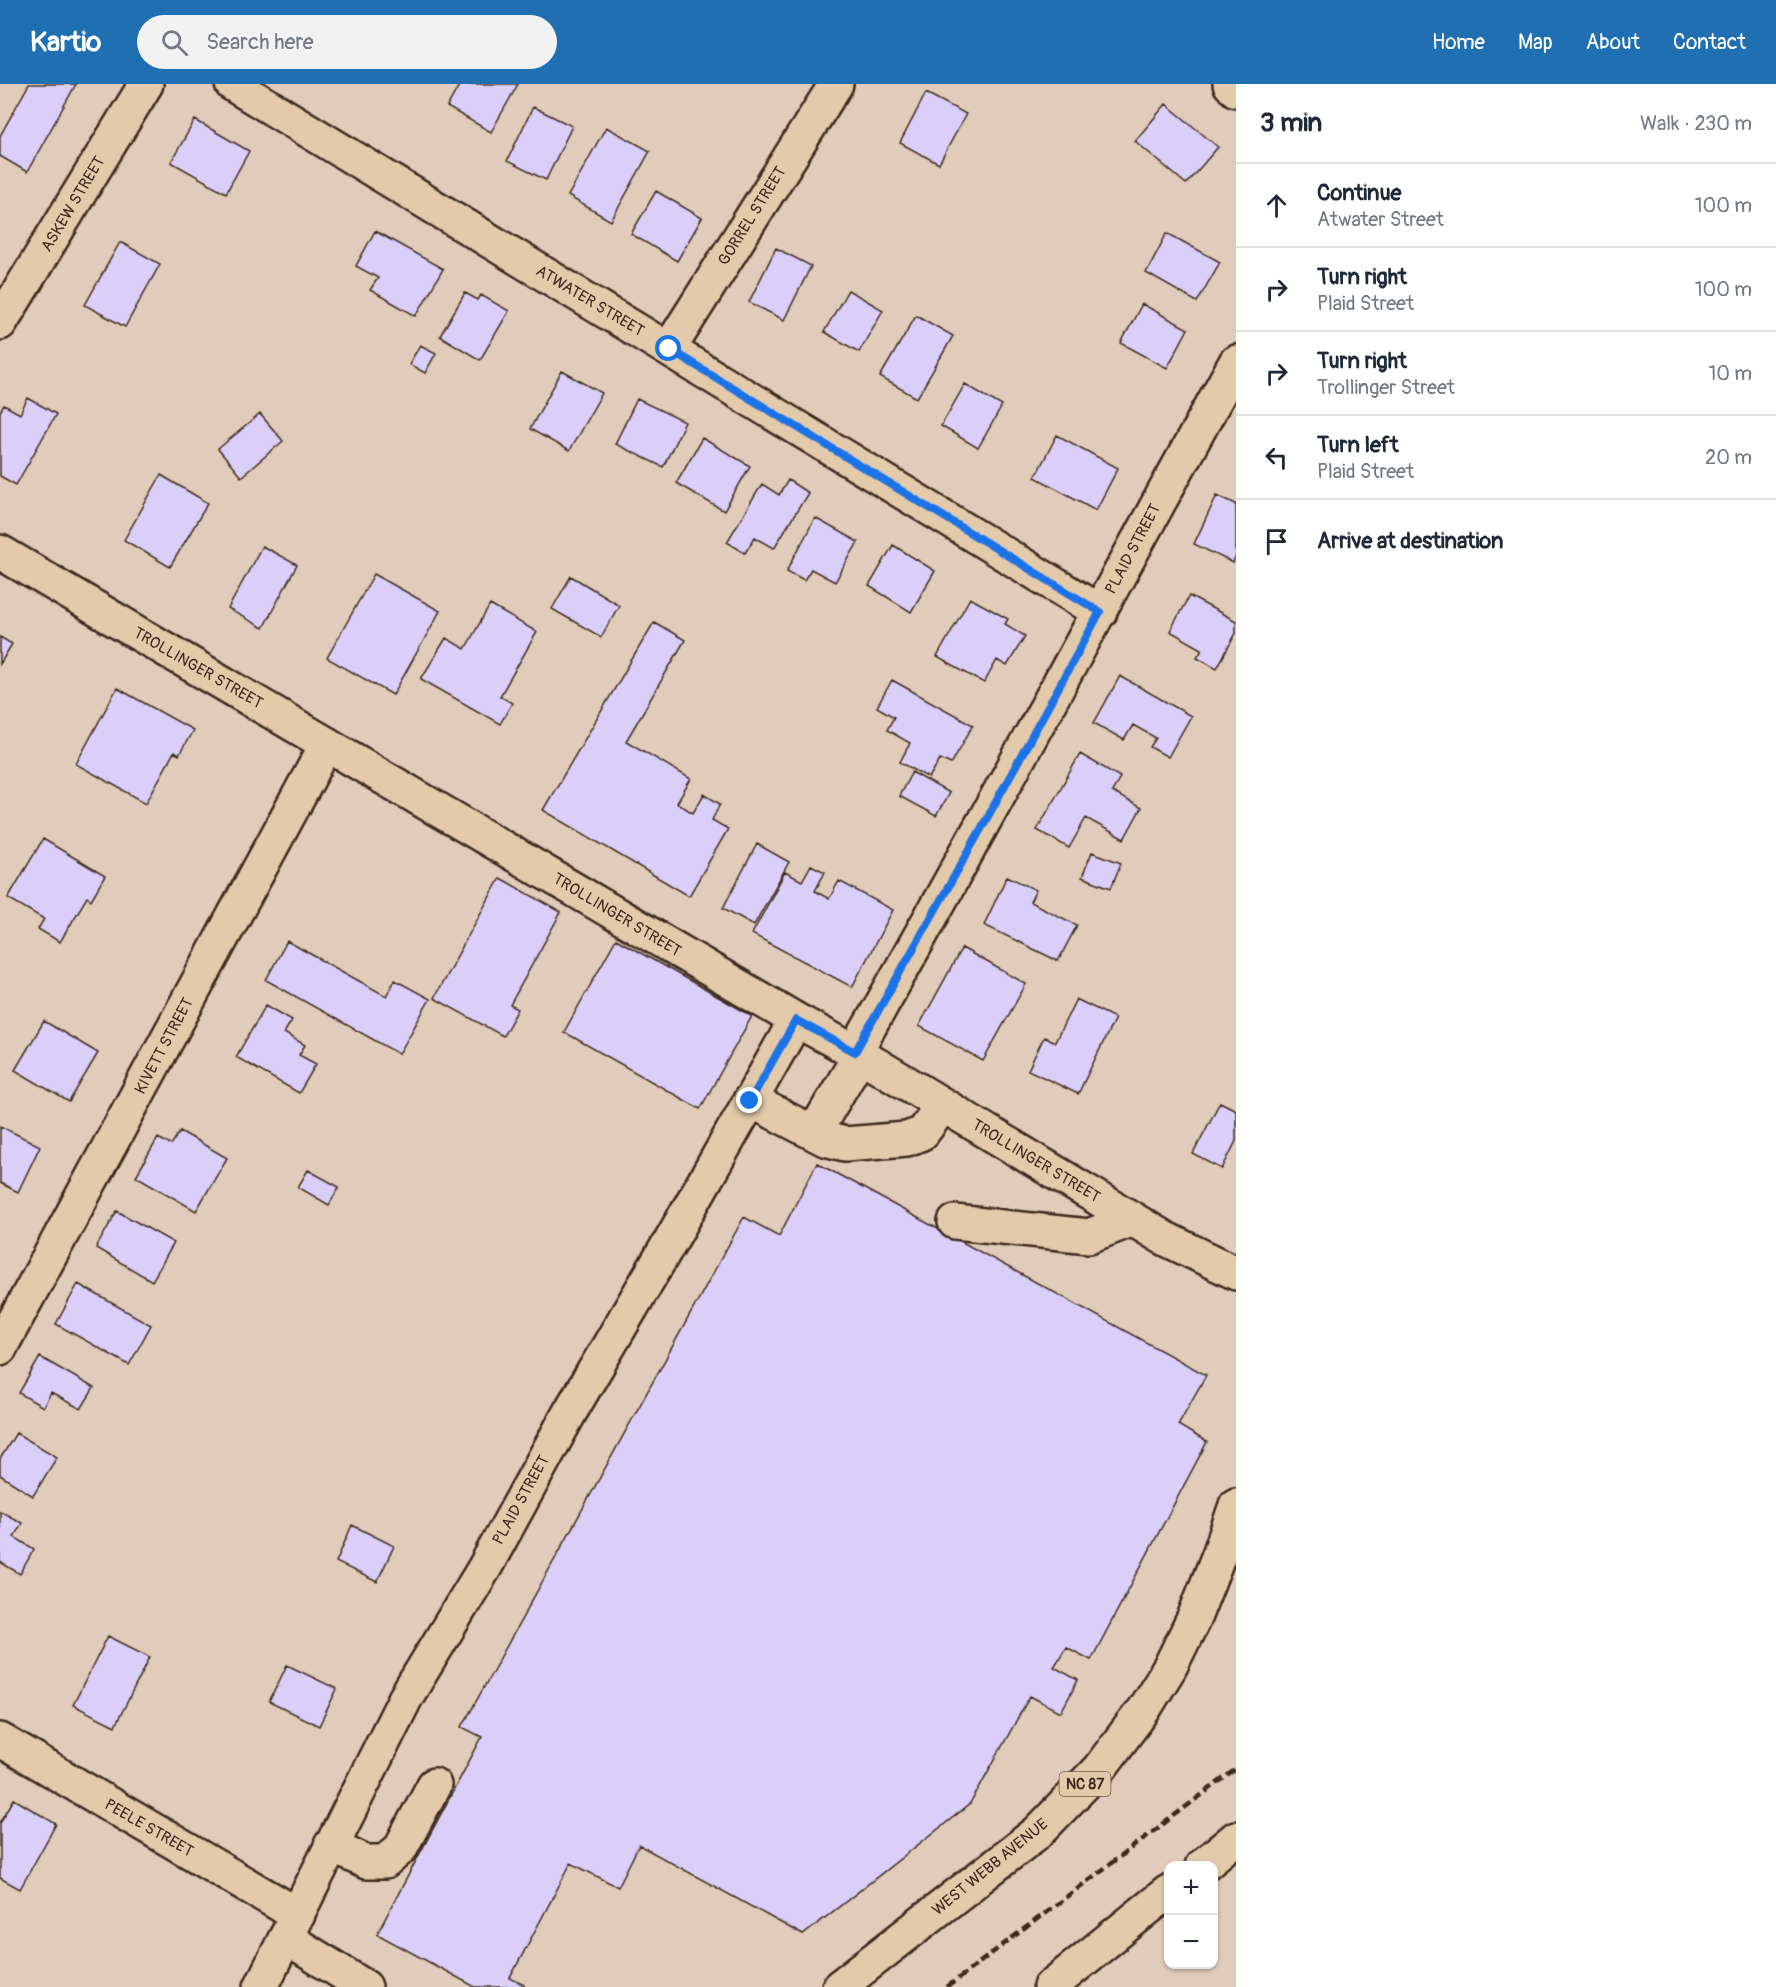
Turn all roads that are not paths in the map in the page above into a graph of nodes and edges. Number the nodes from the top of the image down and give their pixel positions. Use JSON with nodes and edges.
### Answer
{"nodes":[{"id":1,"x":146,"y":84,"type":"edge"},
{"id":2,"x":232,"y":84,"type":"edge"},
{"id":3,"x":836,"y":84,"type":"edge"},
{"id":4,"x":1230,"y":84,"type":"edge"},
{"id":5,"x":1236,"y":90,"type":"edge"},
{"id":6,"x":0,"y":323,"type":"edge"},
{"id":7,"x":669,"y":349,"type":"junction"},
{"id":8,"x":1236,"y":362,"type":"edge"},
{"id":9,"x":0,"y":552,"type":"edge"},
{"id":10,"x":1100,"y":612,"type":"junction"},
{"id":11,"x":327,"y":744,"type":"junction"},
{"id":12,"x":796,"y":1020,"type":"junction"},
{"id":13,"x":858,"y":1053,"type":"junction"},
{"id":14,"x":750,"y":1101,"type":"junction"},
{"id":15,"x":944,"y":1105,"type":"junction"},
{"id":16,"x":814,"y":1133,"type":"junction"},
{"id":17,"x":1133,"y":1219,"type":"junction"},
{"id":18,"x":955,"y":1222,"type":"dead end"},
{"id":19,"x":1236,"y":1273,"type":"edge"},
{"id":20,"x":0,"y":1348,"type":"edge"},
{"id":21,"x":1236,"y":1506,"type":"edge"},
{"id":22,"x":0,"y":1740,"type":"edge"},
{"id":23,"x":434,"y":1785,"type":"dead end"},
{"id":24,"x":1236,"y":1838,"type":"edge"},
{"id":25,"x":331,"y":1845,"type":"junction"},
{"id":26,"x":1208,"y":1861,"type":"edge"},
{"id":27,"x":1164,"y":1895,"type":"edge"},
{"id":28,"x":292,"y":1926,"type":"junction"},
{"id":29,"x":261,"y":1987,"type":"edge"},
{"id":30,"x":365,"y":1987,"type":"edge"},
{"id":31,"x":839,"y":1987,"type":"edge"},
{"id":32,"x":1050,"y":1987,"type":"edge"}],
"edges":[{"from":1,"to":6,"type":"main road","name":"ASKEW STREET"},
{"from":2,"to":7,"type":"main road","name":"ATWATER STREET"},
{"from":3,"to":7,"type":"main road","name":"GORREL STREET"},
{"from":4,"to":5,"type":"main road"},
{"from":7,"to":10,"type":"main road","name":"ATWATER STREET"},
{"from":8,"to":10,"type":"main road","name":"PLAID STREET"},
{"from":9,"to":11,"type":"main road","name":"TROLLINGER STREET"},
{"from":10,"to":13,"type":"main road","name":"PLAID STREET"},
{"from":11,"to":12,"type":"main road","name":"TROLLINGER STREET"},
{"from":11,"to":20,"type":"main road","name":"KIVETT STREET"},
{"from":12,"to":13,"type":"main road","name":"TROLLINGER STREET"},
{"from":12,"to":14,"type":"main road","name":"PLAID STREET"},
{"from":13,"to":15,"type":"main road","name":"TROLLINGER STREET"},
{"from":13,"to":16,"type":"main road","name":"PLAID STREET"},
{"from":14,"to":16,"type":"main road"},
{"from":14,"to":25,"type":"main road","name":"PLAID STREET"},
{"from":15,"to":16,"type":"main road"},
{"from":15,"to":17,"type":"main road","name":"TROLLINGER STREET"},
{"from":17,"to":18,"type":"main road"},
{"from":17,"to":19,"type":"main road","name":"TROLLINGER STREET"},
{"from":21,"to":31,"type":"main road","name":"WEST WEBB AVENUE","number":"NC 87"},
{"from":22,"to":28,"type":"main road","name":"PEELE STREET"},
{"from":23,"to":25,"type":"main road"},
{"from":24,"to":26,"type":"main road"},
{"from":25,"to":28,"type":"main road","name":"PLAID STREET"},
{"from":27,"to":32,"type":"main road"},
{"from":28,"to":29,"type":"main road","name":"PLAID STREET"},
{"from":28,"to":30,"type":"main road","name":"PEELE STREET"}]}
